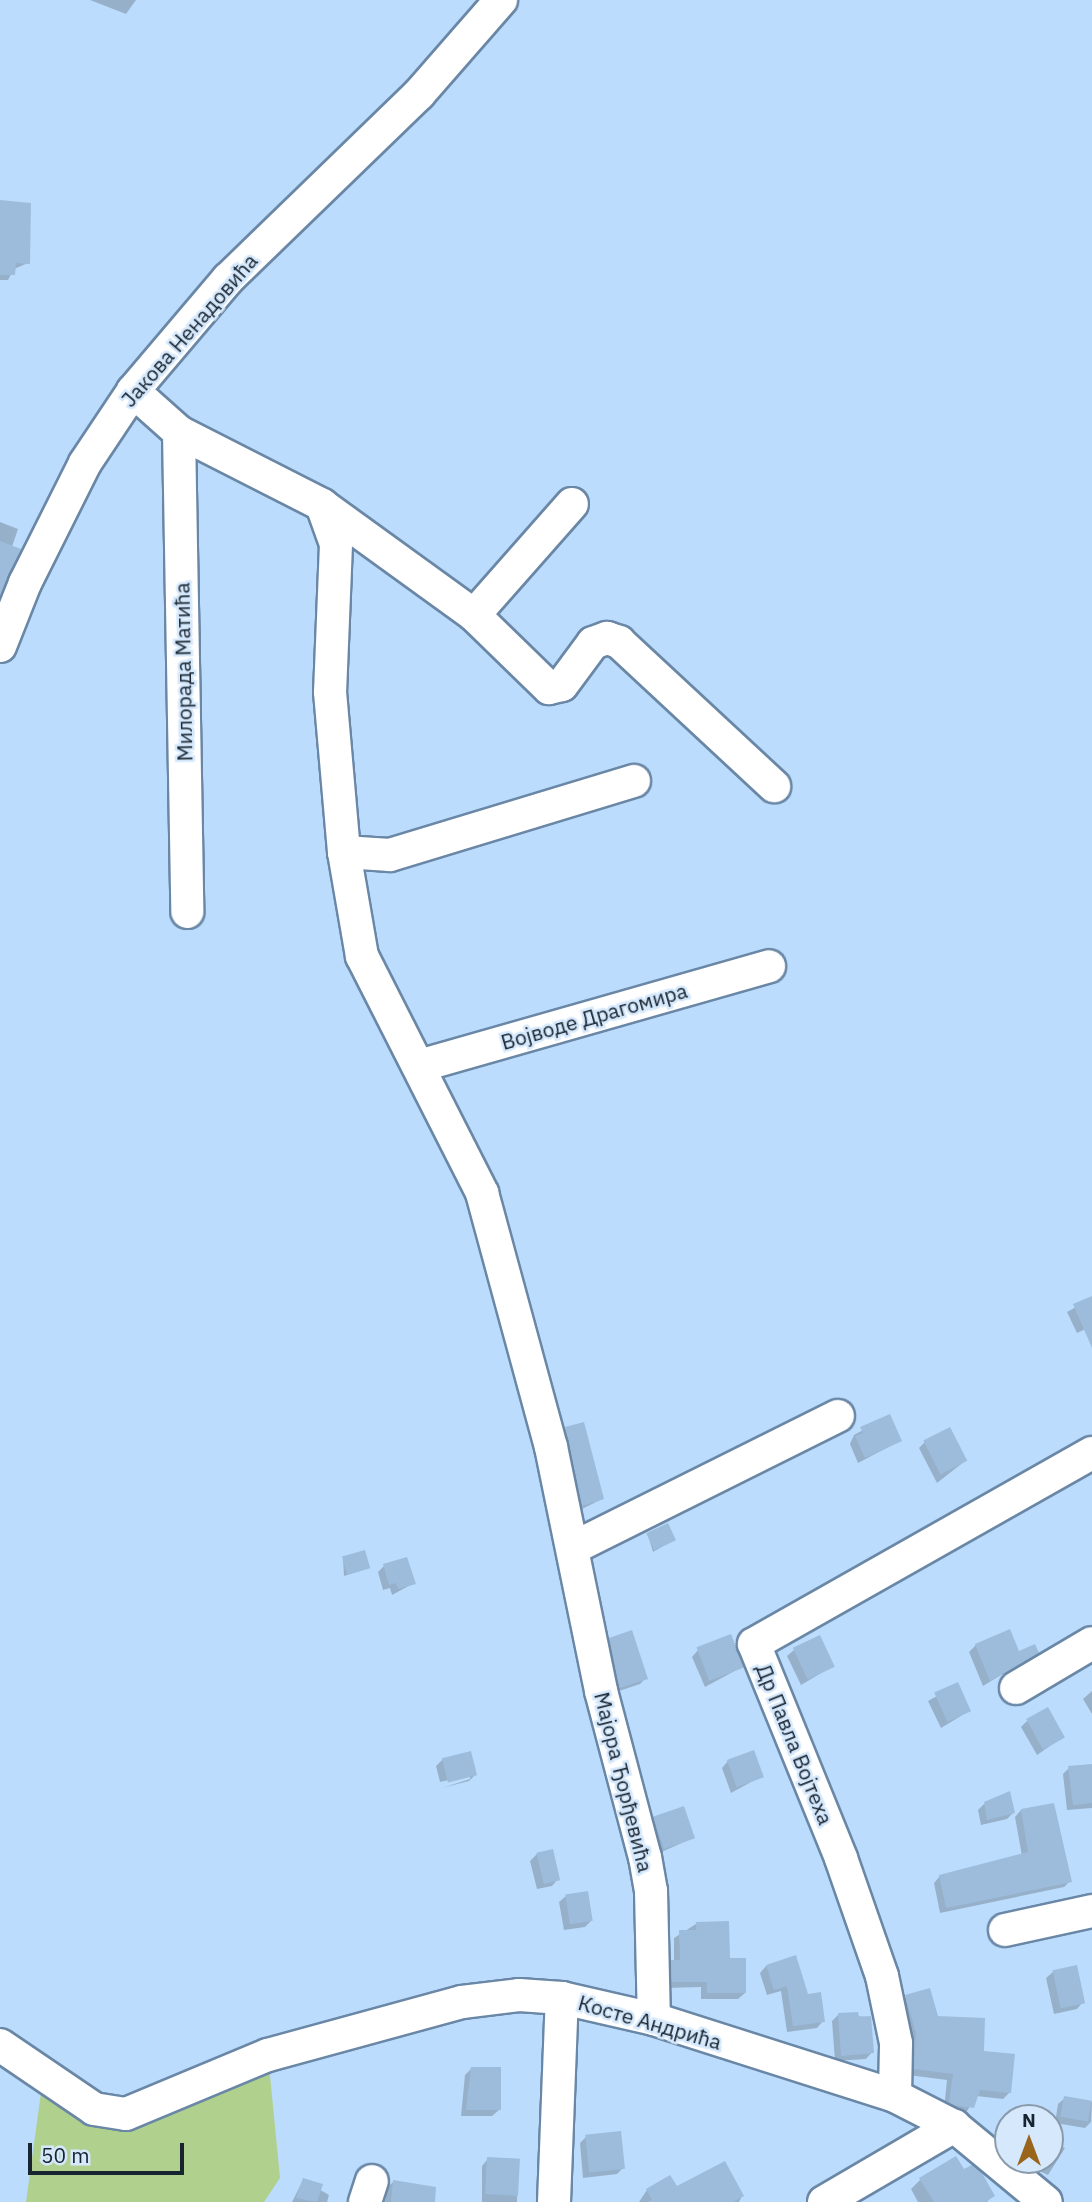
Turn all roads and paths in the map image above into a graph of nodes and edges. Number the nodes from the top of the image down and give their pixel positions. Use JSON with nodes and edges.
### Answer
{"nodes":[{"id":1,"x":501,"y":0,"type":"edge"},
{"id":2,"x":133,"y":391,"type":"junction"},
{"id":3,"x":178,"y":432,"type":"junction"},
{"id":4,"x":572,"y":504,"type":"dead end"},
{"id":5,"x":322,"y":505,"type":"junction"},
{"id":6,"x":474,"y":615,"type":"junction"},
{"id":7,"x":0,"y":646,"type":"edge"},
{"id":8,"x":634,"y":781,"type":"dead end"},
{"id":9,"x":774,"y":786,"type":"dead end"},
{"id":10,"x":344,"y":852,"type":"junction"},
{"id":11,"x":187,"y":912,"type":"dead end"},
{"id":12,"x":769,"y":966,"type":"dead end"},
{"id":13,"x":419,"y":1066,"type":"junction"},
{"id":14,"x":838,"y":1416,"type":"dead end"},
{"id":15,"x":1092,"y":1453,"type":"edge"},
{"id":16,"x":573,"y":1548,"type":"junction"},
{"id":17,"x":1092,"y":1643,"type":"edge"},
{"id":18,"x":1016,"y":1688,"type":"dead end"},
{"id":19,"x":1092,"y":1911,"type":"edge"},
{"id":20,"x":1005,"y":1930,"type":"dead end"},
{"id":21,"x":562,"y":1998,"type":"junction"},
{"id":22,"x":654,"y":2019,"type":"junction"},
{"id":23,"x":0,"y":2045,"type":"edge"},
{"id":24,"x":895,"y":2096,"type":"junction"},
{"id":25,"x":954,"y":2126,"type":"junction"},
{"id":26,"x":554,"y":2202,"type":"edge"},
{"id":27,"x":824,"y":2202,"type":"edge"},
{"id":28,"x":1046,"y":2202,"type":"edge"}],
"edges":[{"from":1,"to":2,"type":"street","name":"Јакова Ненадовића"},
{"from":2,"to":3,"type":"street"},
{"from":2,"to":7,"type":"street","name":"Јакова Ненадовића"},
{"from":3,"to":5,"type":"street"},
{"from":3,"to":11,"type":"street","name":"Милорада Матића"},
{"from":4,"to":6,"type":"street"},
{"from":5,"to":6,"type":"street"},
{"from":5,"to":10,"type":"street"},
{"from":6,"to":9,"type":"street"},
{"from":8,"to":10,"type":"street"},
{"from":10,"to":13,"type":"street"},
{"from":12,"to":13,"type":"street","name":"Војводе Драгомира"},
{"from":13,"to":16,"type":"street","name":"Мајора Ђорђевића"},
{"from":14,"to":16,"type":"street"},
{"from":15,"to":24,"type":"street","name":"Др Павла Војтеха"},
{"from":16,"to":22,"type":"street","name":"Мајора Ђорђевића"},
{"from":17,"to":18,"type":"street"},
{"from":19,"to":20,"type":"street"},
{"from":21,"to":22,"type":"street","name":"Косте Андрића"},
{"from":21,"to":23,"type":"street","name":"Косте Андрића"},
{"from":21,"to":26,"type":"street"},
{"from":22,"to":24,"type":"street","name":"Косте Андрића"},
{"from":24,"to":25,"type":"street","name":"Косте Андрића"},
{"from":25,"to":27,"type":"street"},
{"from":25,"to":28,"type":"street","name":"Косте Андрића"}]}
